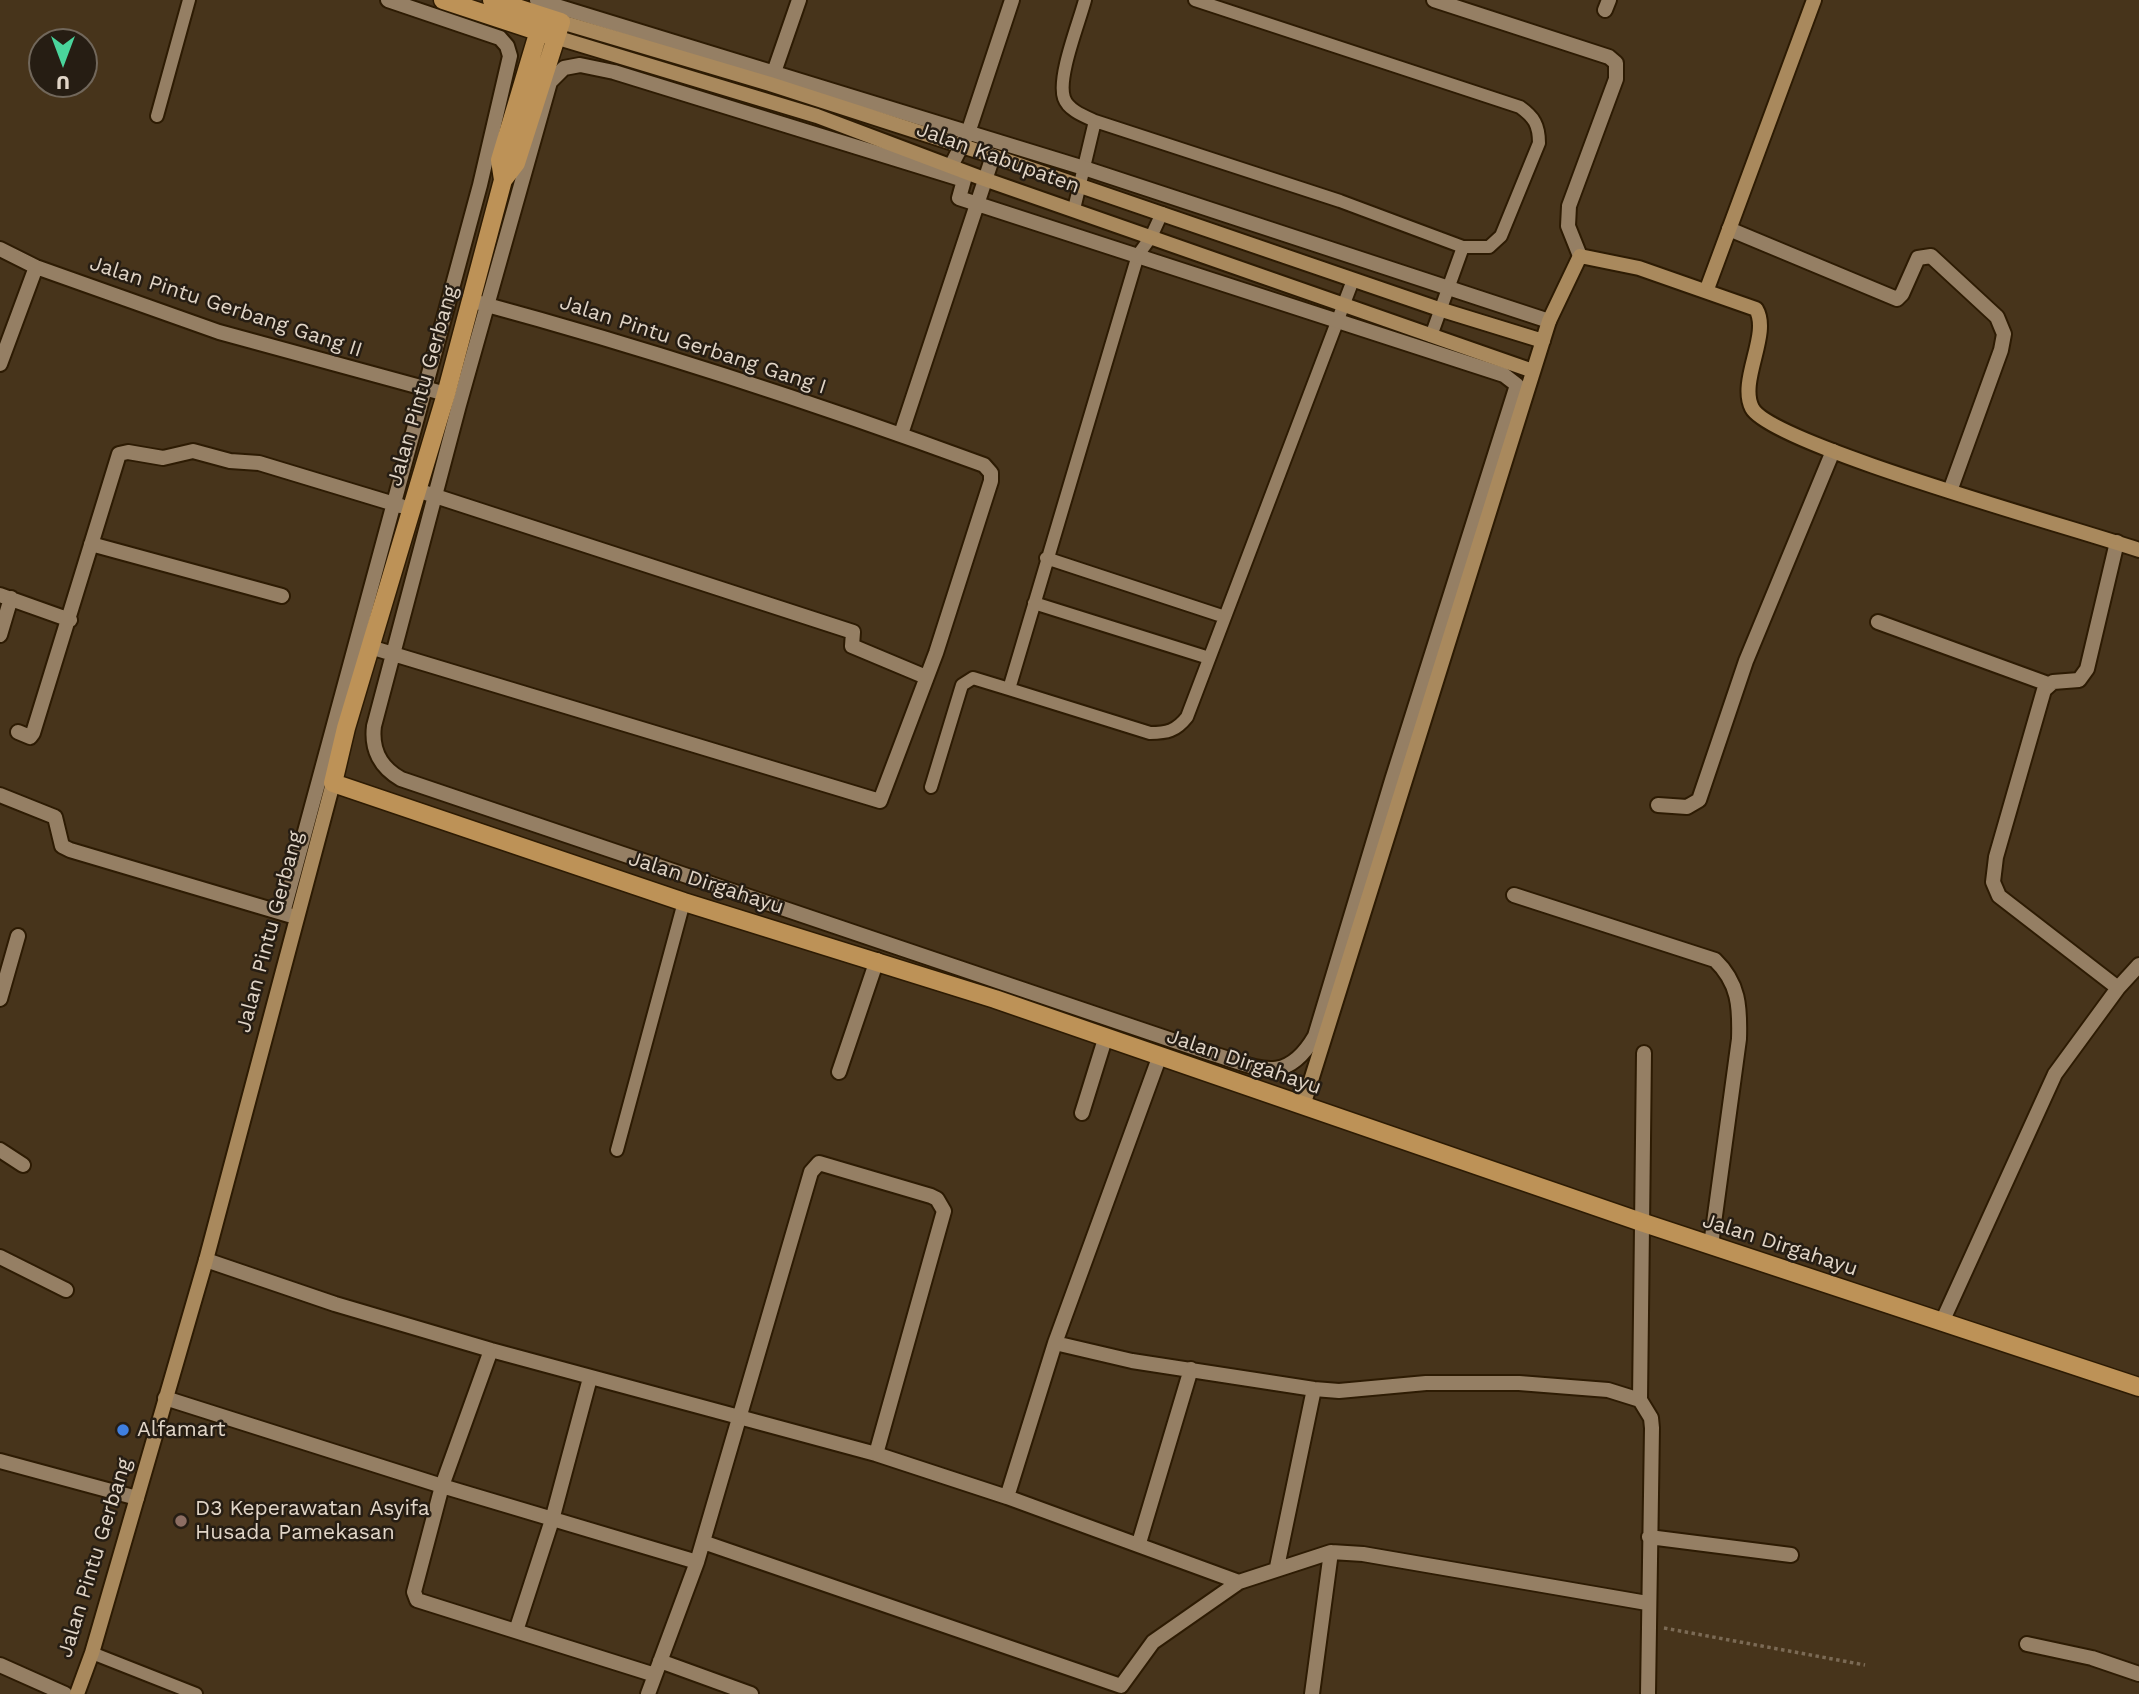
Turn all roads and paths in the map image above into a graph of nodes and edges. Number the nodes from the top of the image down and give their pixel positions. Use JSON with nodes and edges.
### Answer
{"nodes":[{"id":1,"x":189,"y":0,"type":"edge"},
{"id":2,"x":388,"y":0,"type":"edge"},
{"id":3,"x":446,"y":0,"type":"edge"},
{"id":4,"x":492,"y":0,"type":"edge"},
{"id":5,"x":799,"y":0,"type":"edge"},
{"id":6,"x":1086,"y":0,"type":"edge"},
{"id":7,"x":1195,"y":0,"type":"edge"},
{"id":8,"x":1434,"y":0,"type":"edge"},
{"id":9,"x":1814,"y":0,"type":"edge"},
{"id":10,"x":1009,"y":1,"type":"edge"},
{"id":11,"x":547,"y":21,"type":"edge"},
{"id":12,"x":772,"y":78,"type":"junction"},
{"id":13,"x":157,"y":116,"type":"dead end"},
{"id":14,"x":1095,"y":121,"type":"junction"},
{"id":15,"x":968,"y":133,"type":"junction"},
{"id":16,"x":961,"y":147,"type":"junction"},
{"id":17,"x":993,"y":156,"type":"junction"},
{"id":18,"x":951,"y":166,"type":"junction"},
{"id":19,"x":1084,"y":168,"type":"junction"},
{"id":20,"x":984,"y":178,"type":"junction"},
{"id":21,"x":1081,"y":184,"type":"junction"},
{"id":22,"x":976,"y":204,"type":"junction"},
{"id":23,"x":1074,"y":209,"type":"junction"},
{"id":24,"x":1162,"y":213,"type":"junction"},
{"id":25,"x":1729,"y":229,"type":"junction"},
{"id":26,"x":1151,"y":237,"type":"junction"},
{"id":27,"x":1464,"y":247,"type":"junction"},
{"id":28,"x":0,"y":249,"type":"edge"},
{"id":29,"x":1138,"y":256,"type":"junction"},
{"id":30,"x":1580,"y":256,"type":"junction"},
{"id":31,"x":36,"y":267,"type":"junction"},
{"id":32,"x":1353,"y":280,"type":"junction"},
{"id":33,"x":1446,"y":288,"type":"junction"},
{"id":34,"x":1707,"y":289,"type":"junction"},
{"id":35,"x":480,"y":302,"type":"junction"},
{"id":36,"x":1343,"y":305,"type":"junction"},
{"id":37,"x":1439,"y":309,"type":"junction"},
{"id":38,"x":1337,"y":320,"type":"junction"},
{"id":39,"x":1549,"y":321,"type":"junction"},
{"id":40,"x":1431,"y":336,"type":"junction"},
{"id":41,"x":1543,"y":341,"type":"junction"},
{"id":42,"x":0,"y":365,"type":"edge"},
{"id":43,"x":1533,"y":371,"type":"junction"},
{"id":44,"x":425,"y":389,"type":"junction"},
{"id":45,"x":446,"y":394,"type":"junction"},
{"id":46,"x":901,"y":435,"type":"junction"},
{"id":47,"x":1833,"y":451,"type":"junction"},
{"id":48,"x":1950,"y":491,"type":"junction"},
{"id":49,"x":426,"y":493,"type":"junction"},
{"id":50,"x":394,"y":503,"type":"junction"},
{"id":51,"x":412,"y":509,"type":"junction"},
{"id":52,"x":2117,"y":542,"type":"junction"},
{"id":53,"x":91,"y":544,"type":"junction"},
{"id":54,"x":2139,"y":550,"type":"edge"},
{"id":55,"x":1046,"y":558,"type":"junction"},
{"id":56,"x":282,"y":596,"type":"dead end"},
{"id":57,"x":6,"y":597,"type":"edge"},
{"id":58,"x":1034,"y":603,"type":"junction"},
{"id":59,"x":1225,"y":617,"type":"junction"},
{"id":60,"x":70,"y":620,"type":"junction"},
{"id":61,"x":1878,"y":622,"type":"dead end"},
{"id":62,"x":0,"y":635,"type":"edge"},
{"id":63,"x":370,"y":647,"type":"junction"},
{"id":64,"x":392,"y":654,"type":"junction"},
{"id":65,"x":1209,"y":658,"type":"junction"},
{"id":66,"x":926,"y":677,"type":"junction"},
{"id":67,"x":2048,"y":684,"type":"junction"},
{"id":68,"x":1009,"y":689,"type":"junction"},
{"id":69,"x":18,"y":732,"type":"dead end"},
{"id":70,"x":333,"y":783,"type":"junction"},
{"id":71,"x":931,"y":787,"type":"dead end"},
{"id":72,"x":0,"y":795,"type":"edge"},
{"id":73,"x":1658,"y":805,"type":"dead end"},
{"id":74,"x":1514,"y":895,"type":"dead end"},
{"id":75,"x":684,"y":901,"type":"junction"},
{"id":76,"x":283,"y":913,"type":"junction"},
{"id":77,"x":297,"y":917,"type":"junction"},
{"id":78,"x":18,"y":936,"type":"dead end"},
{"id":79,"x":877,"y":960,"type":"junction"},
{"id":80,"x":2139,"y":965,"type":"edge"},
{"id":81,"x":2118,"y":988,"type":"junction"},
{"id":82,"x":0,"y":999,"type":"edge"},
{"id":83,"x":1105,"y":1039,"type":"junction"},
{"id":84,"x":1644,"y":1053,"type":"dead end"},
{"id":85,"x":1159,"y":1058,"type":"junction"},
{"id":86,"x":839,"y":1072,"type":"dead end"},
{"id":87,"x":1303,"y":1106,"type":"junction"},
{"id":88,"x":1082,"y":1113,"type":"dead end"},
{"id":89,"x":0,"y":1150,"type":"edge"},
{"id":90,"x":617,"y":1150,"type":"dead end"},
{"id":91,"x":23,"y":1165,"type":"dead end"},
{"id":92,"x":1644,"y":1223,"type":"junction"},
{"id":93,"x":1711,"y":1245,"type":"junction"},
{"id":94,"x":0,"y":1257,"type":"edge"},
{"id":95,"x":206,"y":1260,"type":"junction"},
{"id":96,"x":66,"y":1290,"type":"dead end"},
{"id":97,"x":1942,"y":1322,"type":"junction"},
{"id":98,"x":1055,"y":1343,"type":"junction"},
{"id":99,"x":491,"y":1350,"type":"junction"},
{"id":100,"x":1191,"y":1369,"type":"junction"},
{"id":101,"x":590,"y":1378,"type":"junction"},
{"id":102,"x":2139,"y":1387,"type":"edge"},
{"id":103,"x":1314,"y":1389,"type":"junction"},
{"id":104,"x":165,"y":1398,"type":"junction"},
{"id":105,"x":1640,"y":1400,"type":"junction"},
{"id":106,"x":740,"y":1419,"type":"junction"},
{"id":107,"x":876,"y":1454,"type":"junction"},
{"id":108,"x":0,"y":1461,"type":"edge"},
{"id":109,"x":442,"y":1486,"type":"junction"},
{"id":110,"x":1007,"y":1497,"type":"junction"},
{"id":111,"x":137,"y":1498,"type":"junction"},
{"id":112,"x":552,"y":1520,"type":"junction"},
{"id":113,"x":1649,"y":1537,"type":"junction"},
{"id":114,"x":703,"y":1542,"type":"junction"},
{"id":115,"x":1139,"y":1543,"type":"junction"},
{"id":116,"x":1331,"y":1552,"type":"junction"},
{"id":117,"x":1791,"y":1555,"type":"dead end"},
{"id":118,"x":697,"y":1562,"type":"junction"},
{"id":119,"x":1277,"y":1567,"type":"junction"},
{"id":120,"x":1239,"y":1582,"type":"junction"},
{"id":121,"x":1647,"y":1603,"type":"junction"},
{"id":122,"x":1648,"y":1625,"type":"junction"},
{"id":123,"x":516,"y":1631,"type":"junction"},
{"id":124,"x":2027,"y":1644,"type":"dead end"},
{"id":125,"x":92,"y":1653,"type":"junction"},
{"id":126,"x":660,"y":1661,"type":"junction"},
{"id":127,"x":0,"y":1665,"type":"edge"},
{"id":128,"x":1865,"y":1665,"type":"dead end"},
{"id":129,"x":2139,"y":1674,"type":"edge"},
{"id":130,"x":655,"y":1675,"type":"junction"},
{"id":131,"x":1119,"y":1690,"type":"edge"},
{"id":132,"x":65,"y":1694,"type":"edge"},
{"id":133,"x":77,"y":1694,"type":"edge"},
{"id":134,"x":196,"y":1694,"type":"edge"},
{"id":135,"x":648,"y":1694,"type":"edge"},
{"id":136,"x":751,"y":1694,"type":"edge"},
{"id":137,"x":1312,"y":1694,"type":"edge"},
{"id":138,"x":1648,"y":1694,"type":"edge"}],
"edges":[{"from":1,"to":13,"type":"lane"},
{"from":2,"to":44,"type":"street"},
{"from":3,"to":11,"type":"main road","name":"Jalan Kabupaten"},
{"from":4,"to":11,"type":"main road","name":"Jalan Kabupaten"},
{"from":5,"to":12,"type":"street"},
{"from":6,"to":14,"type":"lane"},
{"from":7,"to":27,"type":"lane"},
{"from":8,"to":30,"type":"street"},
{"from":9,"to":25,"type":"street"},
{"from":10,"to":15,"type":"street"},
{"from":11,"to":12,"type":"street","name":"Jalan Kabupaten"},
{"from":11,"to":12,"type":"street"},
{"from":11,"to":18,"type":"street","name":"Jalan Kabupaten"},
{"from":11,"to":35,"type":"main road","name":"Jalan Pintu Gerbang"},
{"from":12,"to":15,"type":"street"},
{"from":12,"to":16,"type":"street","name":"Jalan Kabupaten"},
{"from":14,"to":19,"type":"lane"},
{"from":14,"to":27,"type":"lane"},
{"from":15,"to":16,"type":"street"},
{"from":15,"to":19,"type":"street"},
{"from":16,"to":17,"type":"street","name":"Jalan Kabupaten"},
{"from":16,"to":18,"type":"street"},
{"from":17,"to":20,"type":"street"},
{"from":17,"to":21,"type":"street","name":"Jalan Kabupaten"},
{"from":18,"to":20,"type":"street","name":"Jalan Kabupaten"},
{"from":19,"to":21,"type":"lane"},
{"from":19,"to":33,"type":"street"},
{"from":20,"to":22,"type":"street"},
{"from":20,"to":23,"type":"street","name":"Jalan Kabupaten"},
{"from":21,"to":23,"type":"lane"},
{"from":21,"to":24,"type":"street","name":"Jalan Kabupaten"},
{"from":22,"to":29,"type":"street"},
{"from":22,"to":35,"type":"street"},
{"from":22,"to":46,"type":"street"},
{"from":23,"to":26,"type":"street","name":"Jalan Kabupaten"},
{"from":24,"to":26,"type":"lane"},
{"from":24,"to":32,"type":"street","name":"Jalan Kabupaten"},
{"from":25,"to":34,"type":"street"},
{"from":25,"to":48,"type":"street"},
{"from":26,"to":29,"type":"lane"},
{"from":26,"to":36,"type":"street","name":"Jalan Kabupaten"},
{"from":27,"to":33,"type":"lane"},
{"from":28,"to":31,"type":"street","name":"Jalan Pintu Gerbang Gang II"},
{"from":29,"to":38,"type":"street"},
{"from":29,"to":55,"type":"lane"},
{"from":30,"to":34,"type":"street"},
{"from":30,"to":39,"type":"street"},
{"from":31,"to":42,"type":"street"},
{"from":31,"to":44,"type":"street","name":"Jalan Pintu Gerbang Gang II"},
{"from":32,"to":36,"type":"lane"},
{"from":32,"to":37,"type":"street","name":"Jalan Kabupaten"},
{"from":33,"to":37,"type":"lane"},
{"from":33,"to":39,"type":"street"},
{"from":34,"to":47,"type":"street"},
{"from":35,"to":45,"type":"main road","name":"Jalan Pintu Gerbang"},
{"from":35,"to":46,"type":"street","name":"Jalan Pintu Gerbang Gang I"},
{"from":35,"to":49,"type":"street"},
{"from":36,"to":38,"type":"lane"},
{"from":36,"to":40,"type":"street","name":"Jalan Kabupaten"},
{"from":37,"to":40,"type":"lane"},
{"from":37,"to":41,"type":"street","name":"Jalan Kabupaten"},
{"from":38,"to":59,"type":"lane"},
{"from":38,"to":64,"type":"street"},
{"from":39,"to":41,"type":"street"},
{"from":40,"to":43,"type":"street","name":"Jalan Kabupaten"},
{"from":41,"to":43,"type":"street"},
{"from":43,"to":87,"type":"street"},
{"from":44,"to":45,"type":"street","name":"Jalan Pintu Gerbang Gang II"},
{"from":44,"to":50,"type":"street"},
{"from":45,"to":49,"type":"main road","name":"Jalan Pintu Gerbang"},
{"from":46,"to":66,"type":"street","name":"Jalan Pintu Gerbang Gang I"},
{"from":47,"to":48,"type":"street"},
{"from":47,"to":73,"type":"street"},
{"from":48,"to":52,"type":"street"},
{"from":49,"to":51,"type":"main road","name":"Jalan Pintu Gerbang"},
{"from":49,"to":64,"type":"street"},
{"from":49,"to":66,"type":"street"},
{"from":50,"to":51,"type":"street"},
{"from":50,"to":53,"type":"street"},
{"from":50,"to":76,"type":"street"},
{"from":51,"to":63,"type":"main road","name":"Jalan Pintu Gerbang"},
{"from":52,"to":54,"type":"street"},
{"from":52,"to":67,"type":"street"},
{"from":53,"to":56,"type":"street"},
{"from":53,"to":60,"type":"street"},
{"from":55,"to":58,"type":"lane"},
{"from":55,"to":59,"type":"lane"},
{"from":57,"to":60,"type":"street"},
{"from":57,"to":62,"type":"street"},
{"from":58,"to":65,"type":"lane"},
{"from":58,"to":68,"type":"lane"},
{"from":59,"to":65,"type":"lane"},
{"from":60,"to":69,"type":"street"},
{"from":61,"to":67,"type":"street"},
{"from":63,"to":64,"type":"street"},
{"from":63,"to":70,"type":"main road","name":"Jalan Pintu Gerbang"},
{"from":64,"to":66,"type":"street"},
{"from":65,"to":68,"type":"lane"},
{"from":67,"to":81,"type":"street"},
{"from":68,"to":71,"type":"lane"},
{"from":70,"to":75,"type":"main road","name":"Jalan Dirgahayu"},
{"from":70,"to":77,"type":"street","name":"Jalan Pintu Gerbang"},
{"from":72,"to":76,"type":"street"},
{"from":74,"to":93,"type":"street"},
{"from":75,"to":79,"type":"main road","name":"Jalan Dirgahayu"},
{"from":75,"to":90,"type":"lane"},
{"from":76,"to":77,"type":"street"},
{"from":77,"to":95,"type":"street","name":"Jalan Pintu Gerbang"},
{"from":78,"to":82,"type":"street"},
{"from":79,"to":83,"type":"main road","name":"Jalan Dirgahayu"},
{"from":79,"to":86,"type":"street"},
{"from":80,"to":81,"type":"street"},
{"from":81,"to":97,"type":"street"},
{"from":83,"to":85,"type":"main road","name":"Jalan Dirgahayu"},
{"from":83,"to":88,"type":"street"},
{"from":84,"to":92,"type":"street"},
{"from":85,"to":87,"type":"main road","name":"Jalan Dirgahayu"},
{"from":85,"to":98,"type":"street"},
{"from":87,"to":92,"type":"main road","name":"Jalan Dirgahayu"},
{"from":89,"to":91,"type":"street"},
{"from":92,"to":93,"type":"main road","name":"Jalan Dirgahayu"},
{"from":92,"to":105,"type":"street"},
{"from":93,"to":97,"type":"main road","name":"Jalan Dirgahayu"},
{"from":94,"to":96,"type":"street"},
{"from":95,"to":99,"type":"street"},
{"from":95,"to":104,"type":"street","name":"Jalan Pintu Gerbang"},
{"from":97,"to":102,"type":"main road","name":"Jalan Dirgahayu"},
{"from":98,"to":100,"type":"street"},
{"from":98,"to":110,"type":"street"},
{"from":99,"to":101,"type":"street"},
{"from":99,"to":109,"type":"street"},
{"from":100,"to":103,"type":"street"},
{"from":100,"to":115,"type":"street"},
{"from":101,"to":106,"type":"street"},
{"from":101,"to":112,"type":"street"},
{"from":103,"to":105,"type":"street"},
{"from":103,"to":119,"type":"street"},
{"from":104,"to":109,"type":"street"},
{"from":104,"to":111,"type":"street","name":"Jalan Pintu Gerbang"},
{"from":105,"to":113,"type":"street"},
{"from":106,"to":107,"type":"street"},
{"from":106,"to":107,"type":"street"},
{"from":106,"to":114,"type":"street"},
{"from":107,"to":110,"type":"street"},
{"from":108,"to":111,"type":"street"},
{"from":109,"to":112,"type":"street"},
{"from":109,"to":123,"type":"street"},
{"from":110,"to":115,"type":"street"},
{"from":111,"to":125,"type":"street","name":"Jalan Pintu Gerbang"},
{"from":112,"to":118,"type":"street"},
{"from":112,"to":123,"type":"street"},
{"from":113,"to":117,"type":"street"},
{"from":113,"to":121,"type":"street"},
{"from":114,"to":118,"type":"street"},
{"from":114,"to":131,"type":"street"},
{"from":115,"to":120,"type":"street"},
{"from":116,"to":119,"type":"street"},
{"from":116,"to":121,"type":"street"},
{"from":116,"to":137,"type":"street"},
{"from":118,"to":126,"type":"street"},
{"from":119,"to":120,"type":"street"},
{"from":120,"to":131,"type":"street"},
{"from":121,"to":122,"type":"street"},
{"from":122,"to":128,"type":"path"},
{"from":122,"to":138,"type":"street"},
{"from":123,"to":130,"type":"street"},
{"from":124,"to":129,"type":"street"},
{"from":125,"to":133,"type":"street","name":"Jalan Pintu Gerbang"},
{"from":125,"to":134,"type":"lane"},
{"from":126,"to":130,"type":"street"},
{"from":126,"to":136,"type":"street"},
{"from":127,"to":132,"type":"street"},
{"from":130,"to":135,"type":"street"}]}
